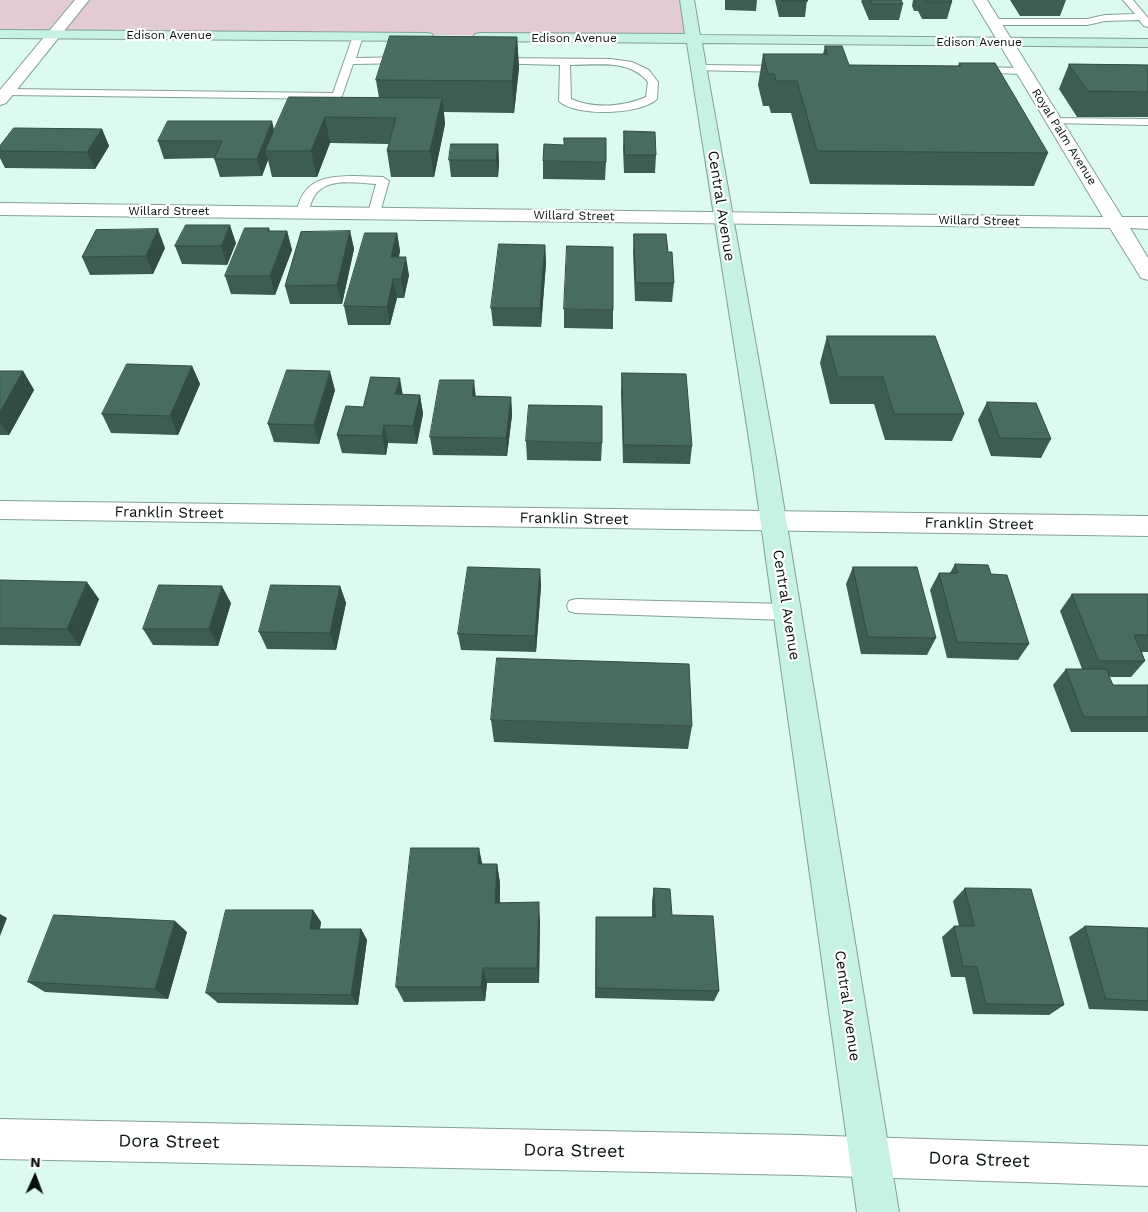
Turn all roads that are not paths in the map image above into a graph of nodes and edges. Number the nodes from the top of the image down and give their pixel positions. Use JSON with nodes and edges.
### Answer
{"nodes":[{"id":1,"x":82,"y":0,"type":"edge"},
{"id":2,"x":687,"y":0,"type":"edge"},
{"id":3,"x":980,"y":0,"type":"edge"},
{"id":4,"x":1128,"y":0,"type":"edge"},
{"id":5,"x":1145,"y":20,"type":"edge"},
{"id":6,"x":993,"y":22,"type":"junction"},
{"id":7,"x":1046,"y":22,"type":"junction"},
{"id":8,"x":0,"y":34,"type":"edge"},
{"id":9,"x":54,"y":34,"type":"junction"},
{"id":10,"x":358,"y":36,"type":"junction"},
{"id":11,"x":445,"y":37,"type":"edge"},
{"id":12,"x":464,"y":37,"type":"edge"},
{"id":13,"x":694,"y":40,"type":"junction"},
{"id":14,"x":1004,"y":42,"type":"junction"},
{"id":15,"x":1059,"y":42,"type":"junction"},
{"id":16,"x":1148,"y":43,"type":"edge"},
{"id":17,"x":416,"y":60,"type":"edge"},
{"id":18,"x":486,"y":60,"type":"edge"},
{"id":19,"x":349,"y":61,"type":"junction"},
{"id":20,"x":565,"y":61,"type":"junction"},
{"id":21,"x":698,"y":68,"type":"junction"},
{"id":22,"x":797,"y":69,"type":"edge"},
{"id":23,"x":964,"y":70,"type":"edge"},
{"id":24,"x":1022,"y":70,"type":"junction"},
{"id":25,"x":3,"y":96,"type":"edge"},
{"id":26,"x":1054,"y":121,"type":"junction"},
{"id":27,"x":1148,"y":122,"type":"edge"},
{"id":28,"x":0,"y":209,"type":"edge"},
{"id":29,"x":302,"y":211,"type":"junction"},
{"id":30,"x":374,"y":213,"type":"junction"},
{"id":31,"x":723,"y":217,"type":"junction"},
{"id":32,"x":1116,"y":222,"type":"junction"},
{"id":33,"x":1148,"y":223,"type":"edge"},
{"id":34,"x":1148,"y":274,"type":"edge"},
{"id":35,"x":0,"y":510,"type":"edge"},
{"id":36,"x":772,"y":522,"type":"junction"},
{"id":37,"x":1148,"y":526,"type":"edge"},
{"id":38,"x":576,"y":606,"type":"dead end"},
{"id":39,"x":787,"y":612,"type":"junction"},
{"id":40,"x":0,"y":1139,"type":"edge"},
{"id":41,"x":869,"y":1157,"type":"junction"},
{"id":42,"x":1148,"y":1166,"type":"edge"},
{"id":43,"x":878,"y":1212,"type":"edge"}],
"edges":[{"from":1,"to":9,"type":"street"},
{"from":2,"to":13,"type":"street","name":"Central Avenue"},
{"from":3,"to":6,"type":"street","name":"Royal Palm Avenue"},
{"from":4,"to":5,"type":"lane"},
{"from":5,"to":7,"type":"lane"},
{"from":6,"to":7,"type":"lane"},
{"from":6,"to":14,"type":"street","name":"Royal Palm Avenue"},
{"from":7,"to":15,"type":"lane"},
{"from":8,"to":9,"type":"street","name":"Edison Avenue"},
{"from":9,"to":10,"type":"street","name":"Edison Avenue"},
{"from":9,"to":25,"type":"street"},
{"from":10,"to":11,"type":"street","name":"Edison Avenue"},
{"from":10,"to":19,"type":"lane"},
{"from":12,"to":13,"type":"street","name":"Edison Avenue"},
{"from":13,"to":14,"type":"street","name":"Edison Avenue"},
{"from":13,"to":21,"type":"street","name":"Central Avenue"},
{"from":14,"to":15,"type":"street","name":"Edison Avenue"},
{"from":14,"to":24,"type":"street","name":"Royal Palm Avenue"},
{"from":15,"to":16,"type":"street","name":"Edison Avenue"},
{"from":17,"to":19,"type":"lane"},
{"from":18,"to":20,"type":"lane"},
{"from":19,"to":25,"type":"lane"},
{"from":20,"to":20,"type":"lane"},
{"from":21,"to":22,"type":"lane"},
{"from":21,"to":31,"type":"street","name":"Central Avenue"},
{"from":23,"to":24,"type":"lane"},
{"from":24,"to":26,"type":"street","name":"Royal Palm Avenue"},
{"from":26,"to":27,"type":"lane"},
{"from":26,"to":32,"type":"street","name":"Royal Palm Avenue"},
{"from":28,"to":29,"type":"street","name":"Willard Street"},
{"from":29,"to":30,"type":"street","name":"Willard Street"},
{"from":29,"to":30,"type":"lane"},
{"from":30,"to":31,"type":"street","name":"Willard Street"},
{"from":31,"to":32,"type":"street","name":"Willard Street"},
{"from":31,"to":36,"type":"street","name":"Central Avenue"},
{"from":32,"to":33,"type":"street","name":"Willard Street"},
{"from":32,"to":34,"type":"street","name":"Royal Palm Avenue"},
{"from":35,"to":36,"type":"street","name":"Franklin Street"},
{"from":36,"to":37,"type":"street","name":"Franklin Street"},
{"from":36,"to":39,"type":"street","name":"Central Avenue"},
{"from":38,"to":39,"type":"lane"},
{"from":39,"to":41,"type":"street","name":"Central Avenue"},
{"from":40,"to":41,"type":"street","name":"Dora Street"},
{"from":41,"to":42,"type":"street","name":"Dora Street"},
{"from":41,"to":43,"type":"street","name":"Central Avenue"}]}
